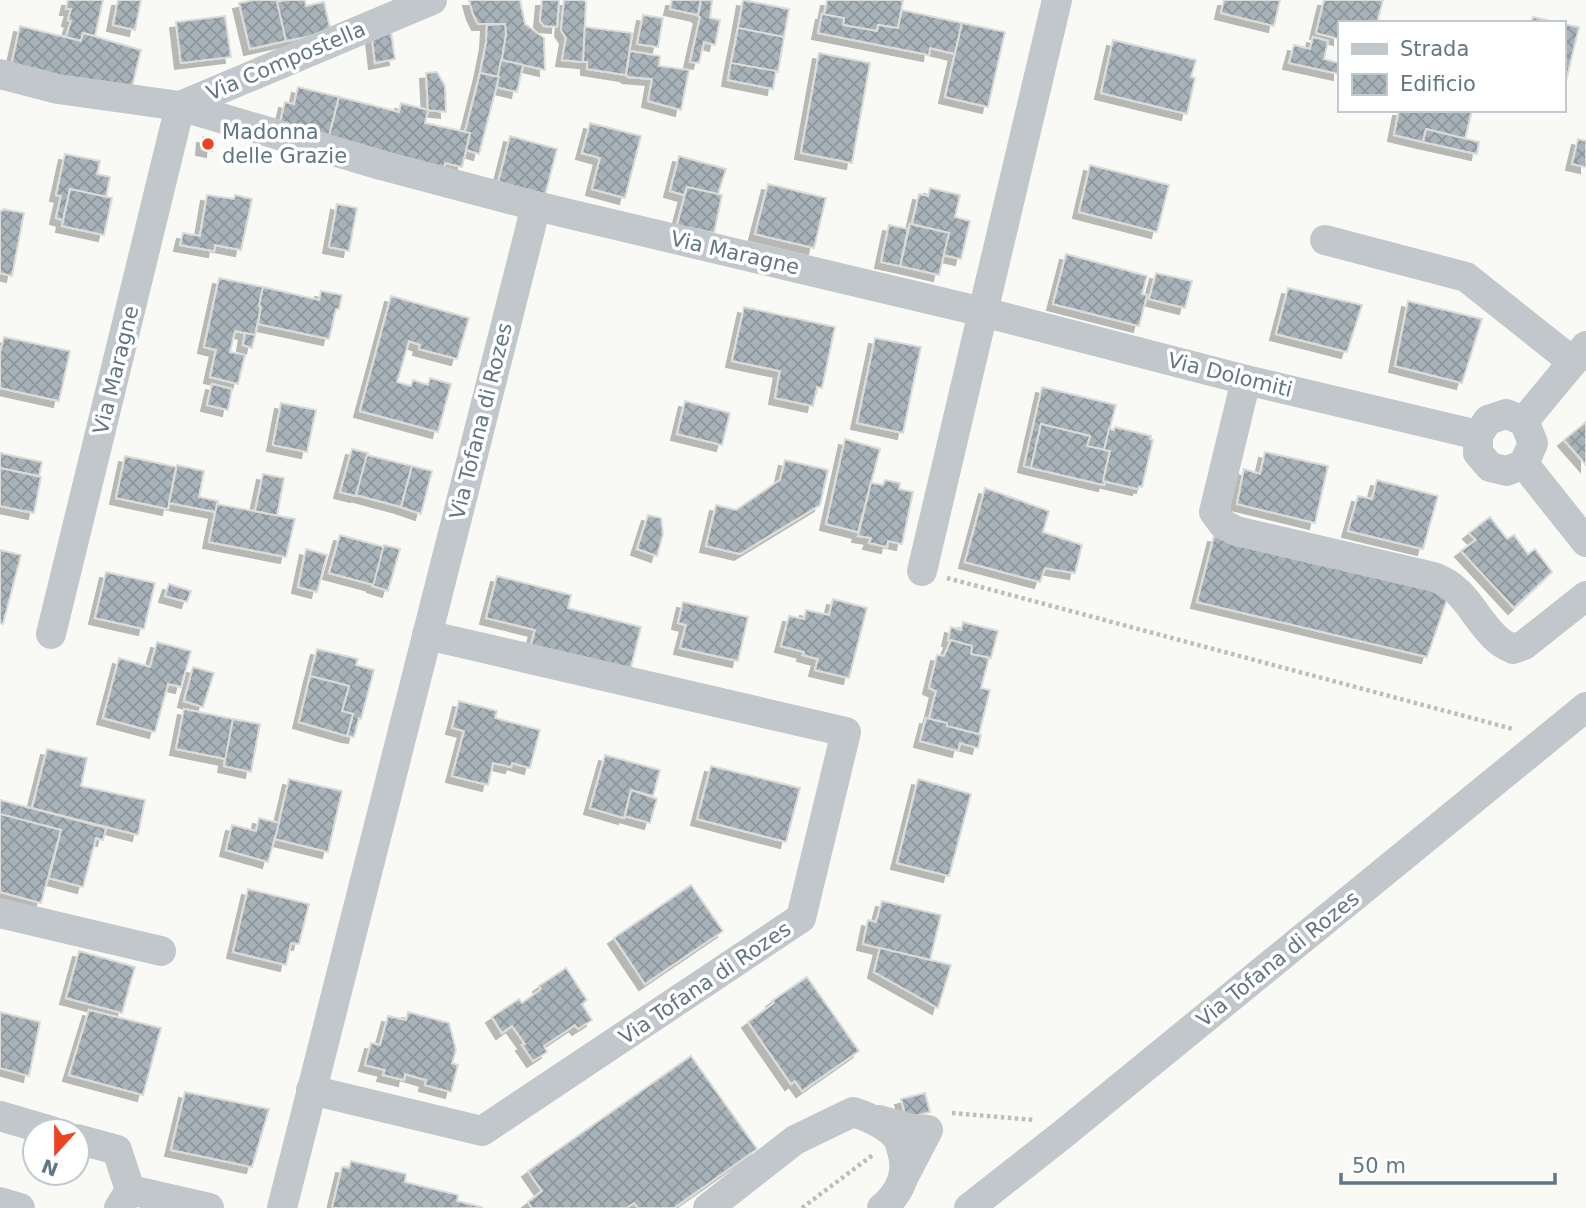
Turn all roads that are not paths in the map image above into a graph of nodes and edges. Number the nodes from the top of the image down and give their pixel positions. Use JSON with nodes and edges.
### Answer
{"nodes":[{"id":1,"x":432,"y":0,"type":"edge"},
{"id":2,"x":1057,"y":0,"type":"edge"},
{"id":3,"x":397,"y":6,"type":"edge"},
{"id":4,"x":0,"y":74,"type":"edge"},
{"id":5,"x":180,"y":106,"type":"junction"},
{"id":6,"x":536,"y":206,"type":"junction"},
{"id":7,"x":1325,"y":240,"type":"dead end"},
{"id":8,"x":983,"y":312,"type":"junction"},
{"id":9,"x":1579,"y":354,"type":"edge"},
{"id":10,"x":1246,"y":380,"type":"junction"},
{"id":11,"x":1524,"y":421,"type":"junction"},
{"id":12,"x":1478,"y":435,"type":"junction"},
{"id":13,"x":1524,"y":464,"type":"junction"},
{"id":14,"x":1586,"y":542,"type":"edge"},
{"id":15,"x":922,"y":571,"type":"road end"},
{"id":16,"x":1586,"y":596,"type":"edge"},
{"id":17,"x":51,"y":634,"type":"dead end"},
{"id":18,"x":427,"y":635,"type":"junction"},
{"id":19,"x":1586,"y":707,"type":"edge"},
{"id":20,"x":0,"y":913,"type":"edge"},
{"id":21,"x":161,"y":951,"type":"dead end"},
{"id":22,"x":311,"y":1090,"type":"junction"},
{"id":23,"x":0,"y":1116,"type":"edge"},
{"id":24,"x":868,"y":1117,"type":"junction"},
{"id":25,"x":21,"y":1122,"type":"edge"},
{"id":26,"x":91,"y":1143,"type":"edge"},
{"id":27,"x":903,"y":1178,"type":"junction"},
{"id":28,"x":125,"y":1199,"type":"edge"},
{"id":29,"x":0,"y":1202,"type":"edge"},
{"id":30,"x":20,"y":1208,"type":"edge"},
{"id":31,"x":209,"y":1208,"type":"edge"},
{"id":32,"x":282,"y":1208,"type":"edge"},
{"id":33,"x":709,"y":1208,"type":"edge"},
{"id":34,"x":881,"y":1208,"type":"edge"},
{"id":35,"x":968,"y":1208,"type":"edge"}],
"edges":[{"from":1,"to":3,"type":"street","name":"Via Compostella"},
{"from":2,"to":8,"type":"street"},
{"from":3,"to":5,"type":"street","name":"Via Compostella"},
{"from":4,"to":5,"type":"street","name":"Via Maragne"},
{"from":5,"to":6,"type":"street","name":"Via Maragne"},
{"from":5,"to":17,"type":"street","name":"Via Maragne"},
{"from":6,"to":8,"type":"street","name":"Via Maragne"},
{"from":6,"to":18,"type":"street","name":"Via Tofana di Rozes"},
{"from":7,"to":9,"type":"street"},
{"from":8,"to":10,"type":"street","name":"Via Dolomiti"},
{"from":8,"to":15,"type":"street"},
{"from":9,"to":11,"type":"street"},
{"from":10,"to":12,"type":"street","name":"Via Dolomiti"},
{"from":10,"to":16,"type":"street"},
{"from":11,"to":12,"type":"street"},
{"from":11,"to":13,"type":"street"},
{"from":12,"to":13,"type":"street"},
{"from":13,"to":14,"type":"street"},
{"from":18,"to":22,"type":"street","name":"Via Tofana di Rozes"},
{"from":18,"to":22,"type":"street","name":"Via Tofana di Rozes"},
{"from":19,"to":35,"type":"street","name":"Via Tofana di Rozes"},
{"from":20,"to":21,"type":"street"},
{"from":22,"to":32,"type":"street","name":"Via Tofana di Rozes"},
{"from":23,"to":25,"type":"street"},
{"from":24,"to":27,"type":"street"},
{"from":24,"to":27,"type":"street"},
{"from":24,"to":33,"type":"street"},
{"from":26,"to":28,"type":"street"},
{"from":27,"to":34,"type":"street"},
{"from":28,"to":31,"type":"street"},
{"from":29,"to":30,"type":"street"}]}
